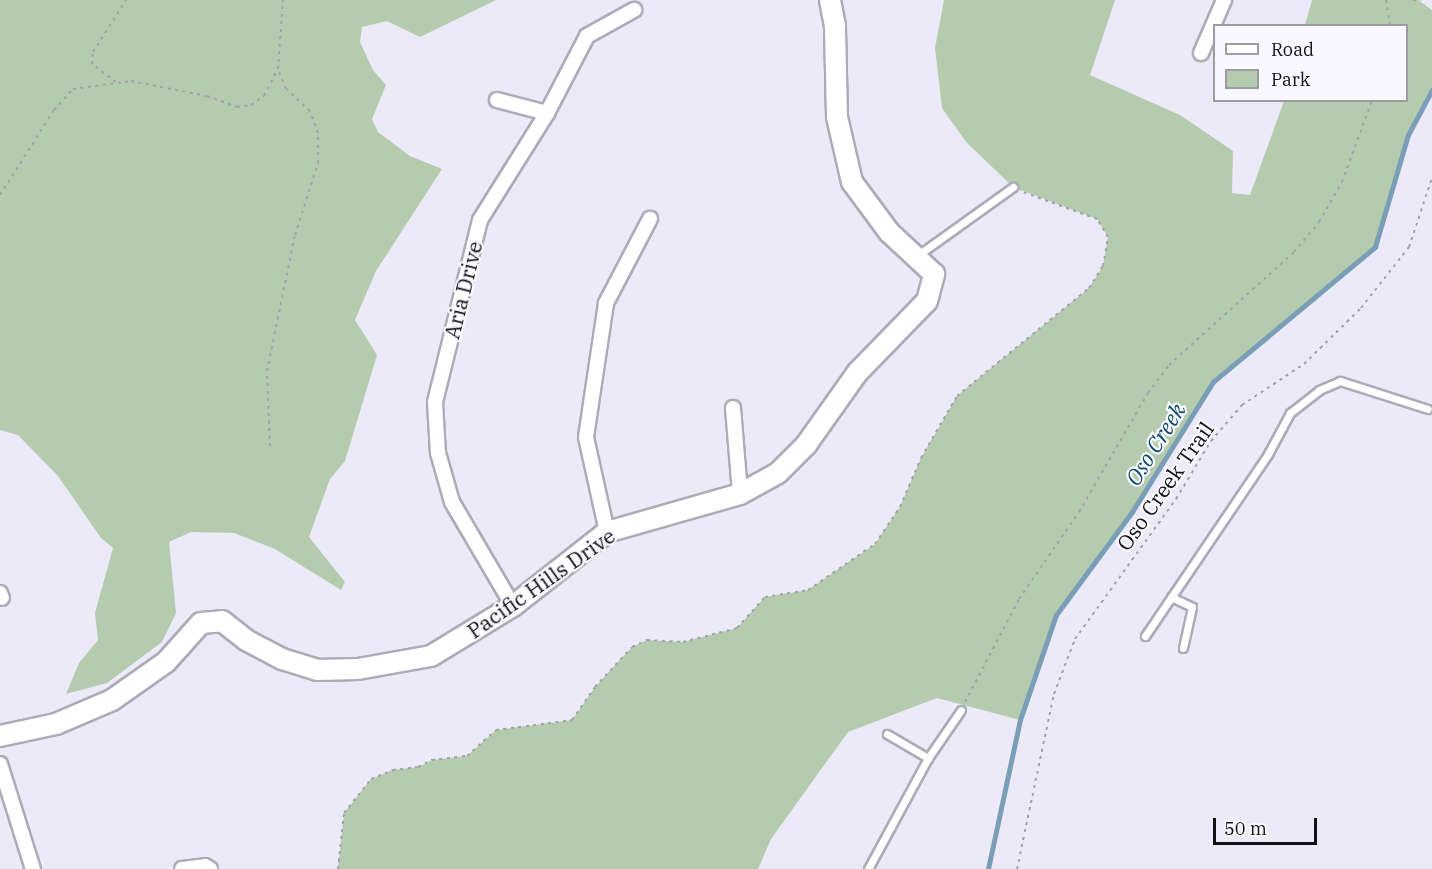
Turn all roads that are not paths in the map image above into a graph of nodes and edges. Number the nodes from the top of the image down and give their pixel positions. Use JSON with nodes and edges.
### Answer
{"nodes":[{"id":1,"x":830,"y":0,"type":"edge"},
{"id":2,"x":1224,"y":0,"type":"edge"},
{"id":3,"x":634,"y":10,"type":"dead end"},
{"id":4,"x":1214,"y":24,"type":"edge"},
{"id":5,"x":1213,"y":25,"type":"edge"},
{"id":6,"x":1201,"y":53,"type":"dead end"},
{"id":7,"x":497,"y":100,"type":"dead end"},
{"id":8,"x":547,"y":114,"type":"junction"},
{"id":9,"x":1013,"y":187,"type":"road end"},
{"id":10,"x":650,"y":219,"type":"dead end"},
{"id":11,"x":915,"y":257,"type":"junction"},
{"id":12,"x":733,"y":408,"type":"dead end"},
{"id":13,"x":1428,"y":410,"type":"dead end"},
{"id":14,"x":740,"y":494,"type":"junction"},
{"id":15,"x":607,"y":532,"type":"junction"},
{"id":16,"x":1171,"y":597,"type":"junction"},
{"id":17,"x":513,"y":606,"type":"junction"},
{"id":18,"x":1144,"y":636,"type":"dead end"},
{"id":19,"x":1183,"y":648,"type":"dead end"},
{"id":20,"x":960,"y":710,"type":"road end"},
{"id":21,"x":887,"y":734,"type":"dead end"},
{"id":22,"x":0,"y":736,"type":"edge"},
{"id":23,"x":928,"y":758,"type":"junction"},
{"id":24,"x":0,"y":764,"type":"edge"},
{"id":25,"x":33,"y":869,"type":"edge"},
{"id":26,"x":182,"y":869,"type":"edge"},
{"id":27,"x":210,"y":869,"type":"edge"},
{"id":28,"x":868,"y":869,"type":"edge"}],
"edges":[{"from":1,"to":11,"type":"street","name":"Pacific Hills Drive"},
{"from":2,"to":4,"type":"street"},
{"from":3,"to":8,"type":"street","name":"Aria Drive"},
{"from":5,"to":6,"type":"street"},
{"from":7,"to":8,"type":"street"},
{"from":8,"to":17,"type":"street","name":"Aria Drive"},
{"from":9,"to":11,"type":"lane"},
{"from":10,"to":15,"type":"street"},
{"from":11,"to":14,"type":"street","name":"Pacific Hills Drive"},
{"from":12,"to":14,"type":"street"},
{"from":13,"to":16,"type":"lane"},
{"from":14,"to":15,"type":"street","name":"Pacific Hills Drive"},
{"from":15,"to":17,"type":"street","name":"Pacific Hills Drive"},
{"from":16,"to":18,"type":"lane"},
{"from":16,"to":19,"type":"lane"},
{"from":17,"to":22,"type":"street","name":"Pacific Hills Drive"},
{"from":20,"to":23,"type":"lane"},
{"from":21,"to":23,"type":"lane"},
{"from":23,"to":28,"type":"lane"},
{"from":24,"to":25,"type":"street"},
{"from":26,"to":27,"type":"street"}]}
